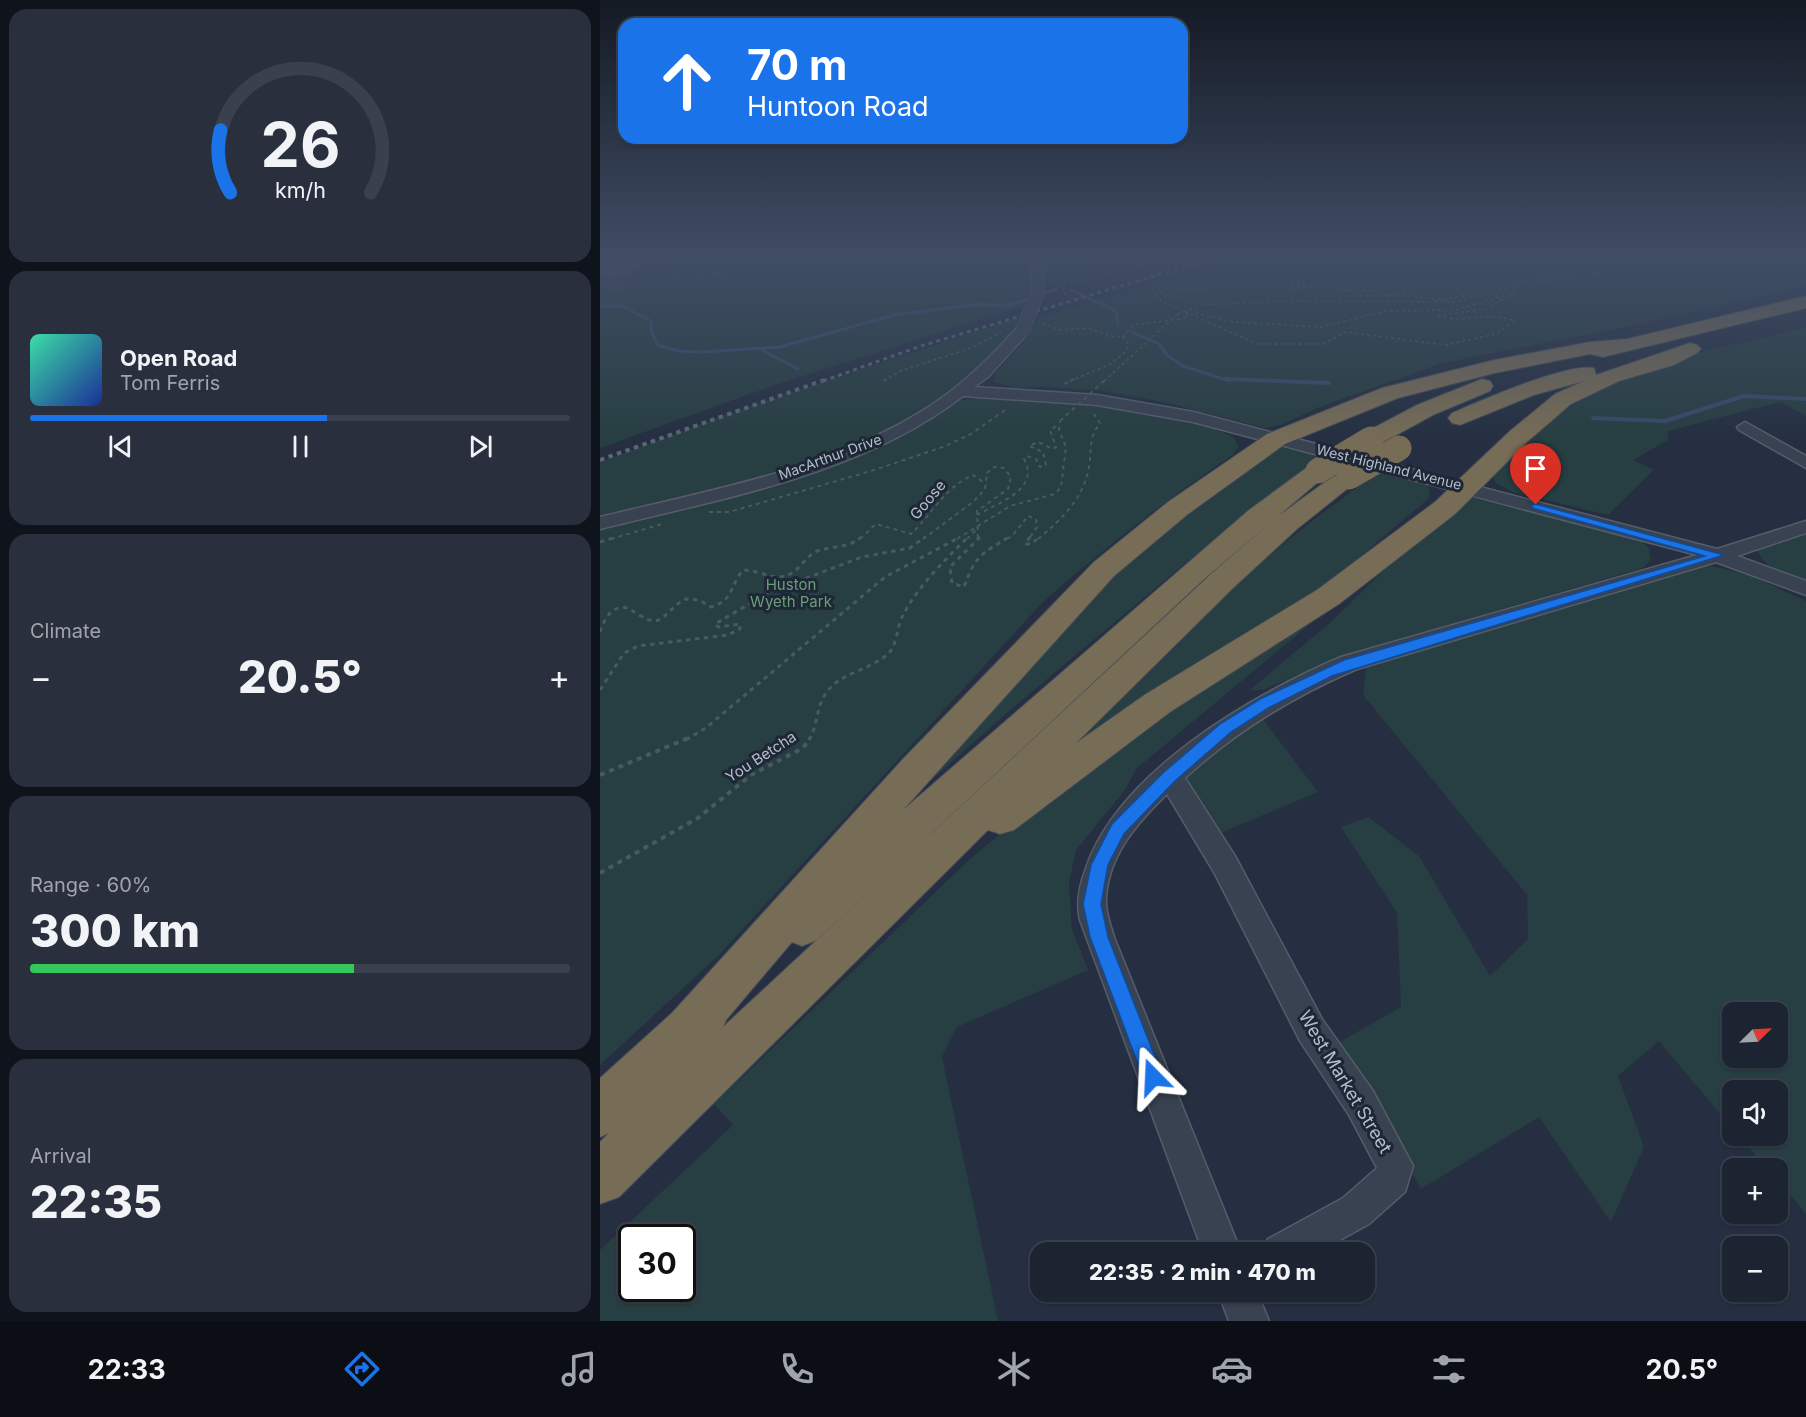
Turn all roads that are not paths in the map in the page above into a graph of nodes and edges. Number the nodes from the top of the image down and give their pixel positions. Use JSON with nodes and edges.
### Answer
{"nodes":[{"id":1,"x":1031,"y":318,"type":"edge"},
{"id":2,"x":1741,"y":318,"type":"edge"},
{"id":3,"x":1806,"y":320,"type":"edge"},
{"id":4,"x":1626,"y":345,"type":"junction"},
{"id":5,"x":1690,"y":349,"type":"junction"},
{"id":6,"x":963,"y":391,"type":"junction"},
{"id":7,"x":1443,"y":426,"type":"dead end"},
{"id":8,"x":1745,"y":427,"type":"dead end"},
{"id":9,"x":1276,"y":439,"type":"junction"},
{"id":10,"x":1408,"y":443,"type":"dead end"},
{"id":11,"x":1806,"y":463,"type":"edge"},
{"id":12,"x":1334,"y":474,"type":"junction"},
{"id":13,"x":1467,"y":487,"type":"junction"},
{"id":14,"x":600,"y":523,"type":"edge"},
{"id":15,"x":1806,"y":527,"type":"edge"},
{"id":16,"x":1718,"y":555,"type":"junction"},
{"id":17,"x":1806,"y":588,"type":"edge"},
{"id":18,"x":1170,"y":776,"type":"junction"},
{"id":19,"x":895,"y":895,"type":"junction"},
{"id":20,"x":689,"y":1028,"type":"junction"},
{"id":21,"x":600,"y":1112,"type":"edge"},
{"id":22,"x":600,"y":1178,"type":"edge"},
{"id":23,"x":1218,"y":1242,"type":"edge"},
{"id":24,"x":1299,"y":1242,"type":"edge"},
{"id":25,"x":1242,"y":1302,"type":"edge"},
{"id":26,"x":1249,"y":1321,"type":"edge"}],
"edges":[{"from":1,"to":6,"type":"street","name":"MacArthur Drive","bridge":true},
{"from":2,"to":4,"type":"highway"},
{"from":3,"to":5,"type":"highway"},
{"from":4,"to":9,"type":"highway"},
{"from":4,"to":12,"type":"highway","bridge":true},
{"from":5,"to":7,"type":"highway"},
{"from":5,"to":13,"type":"highway"},
{"from":6,"to":9,"type":"street","name":"West Highland Avenue"},
{"from":6,"to":14,"type":"street","name":"MacArthur Drive"},
{"from":8,"to":11,"type":"street"},
{"from":9,"to":13,"type":"street","name":"West Highland Avenue"},
{"from":9,"to":20,"type":"highway"},
{"from":10,"to":12,"type":"highway","bridge":true},
{"from":12,"to":19,"type":"highway"},
{"from":12,"to":20,"type":"highway"},
{"from":13,"to":16,"type":"street","name":"West Highland Avenue"},
{"from":13,"to":19,"type":"highway"},
{"from":15,"to":16,"type":"street"},
{"from":16,"to":17,"type":"street","name":"West Highland Avenue"},
{"from":16,"to":18,"type":"street"},
{"from":18,"to":23,"type":"street"},
{"from":18,"to":24,"type":"street","name":"West Market Street"},
{"from":19,"to":22,"type":"highway"},
{"from":20,"to":21,"type":"highway"},
{"from":25,"to":26,"type":"street"}]}
